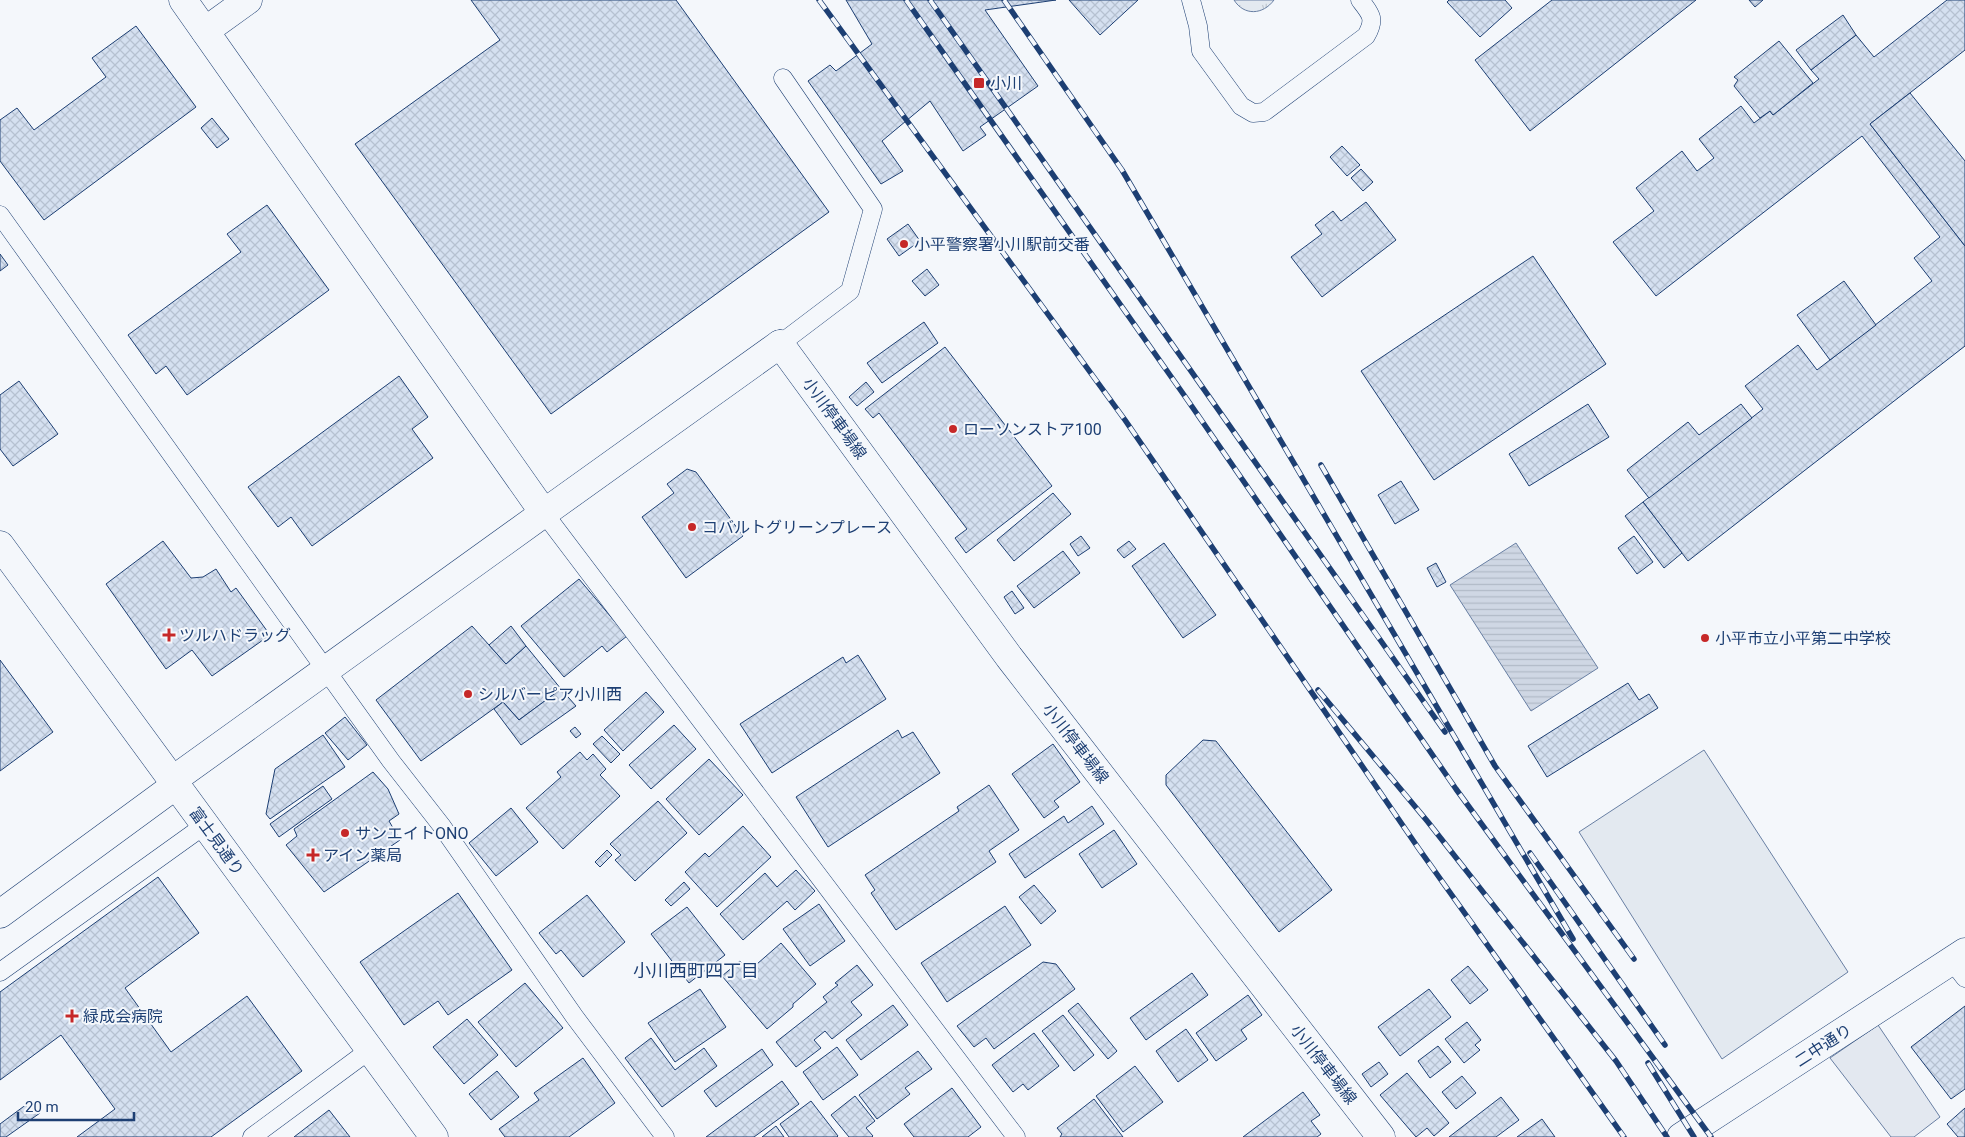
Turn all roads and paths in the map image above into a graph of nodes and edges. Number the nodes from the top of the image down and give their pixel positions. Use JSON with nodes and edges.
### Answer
{"nodes":[{"id":1,"x":183,"y":0,"type":"edge"},
{"id":2,"x":248,"y":0,"type":"edge"},
{"id":3,"x":1191,"y":0,"type":"edge"},
{"id":4,"x":1360,"y":0,"type":"edge"},
{"id":5,"x":205,"y":31,"type":"junction"},
{"id":6,"x":783,"y":78,"type":"dead end"},
{"id":7,"x":0,"y":215,"type":"edge"},
{"id":8,"x":780,"y":344,"type":"junction"},
{"id":9,"x":544,"y":513,"type":"junction"},
{"id":10,"x":0,"y":544,"type":"edge"},
{"id":11,"x":326,"y":670,"type":"junction"},
{"id":12,"x":175,"y":783,"type":"junction"},
{"id":13,"x":206,"y":825,"type":"junction"},
{"id":14,"x":0,"y":914,"type":"edge"},
{"id":15,"x":1961,"y":964,"type":"edge"},
{"id":16,"x":0,"y":972,"type":"edge"},
{"id":17,"x":371,"y":1049,"type":"junction"},
{"id":18,"x":252,"y":1137,"type":"edge"},
{"id":19,"x":434,"y":1137,"type":"edge"},
{"id":20,"x":665,"y":1137,"type":"edge"},
{"id":21,"x":1016,"y":1137,"type":"edge"},
{"id":22,"x":1381,"y":1137,"type":"edge"},
{"id":23,"x":1682,"y":1137,"type":"edge"}],
"edges":[{"from":1,"to":5,"type":"street"},
{"from":2,"to":5,"type":"street"},
{"from":3,"to":4,"type":"lane"},
{"from":5,"to":9,"type":"street"},
{"from":6,"to":8,"type":"lane"},
{"from":7,"to":11,"type":"lane"},
{"from":8,"to":9,"type":"street"},
{"from":8,"to":22,"type":"street","name":"小川停車場線"},
{"from":9,"to":11,"type":"street"},
{"from":9,"to":21,"type":"lane"},
{"from":10,"to":12,"type":"street","name":"富士見通り"},
{"from":11,"to":12,"type":"street"},
{"from":11,"to":20,"type":"lane"},
{"from":12,"to":13,"type":"street","name":"富士見通り"},
{"from":12,"to":14,"type":"street"},
{"from":13,"to":16,"type":"lane"},
{"from":13,"to":17,"type":"street","name":"富士見通り"},
{"from":15,"to":23,"type":"street","name":"二中通り"},
{"from":17,"to":18,"type":"lane"},
{"from":17,"to":19,"type":"street","name":"富士見通り"}]}
